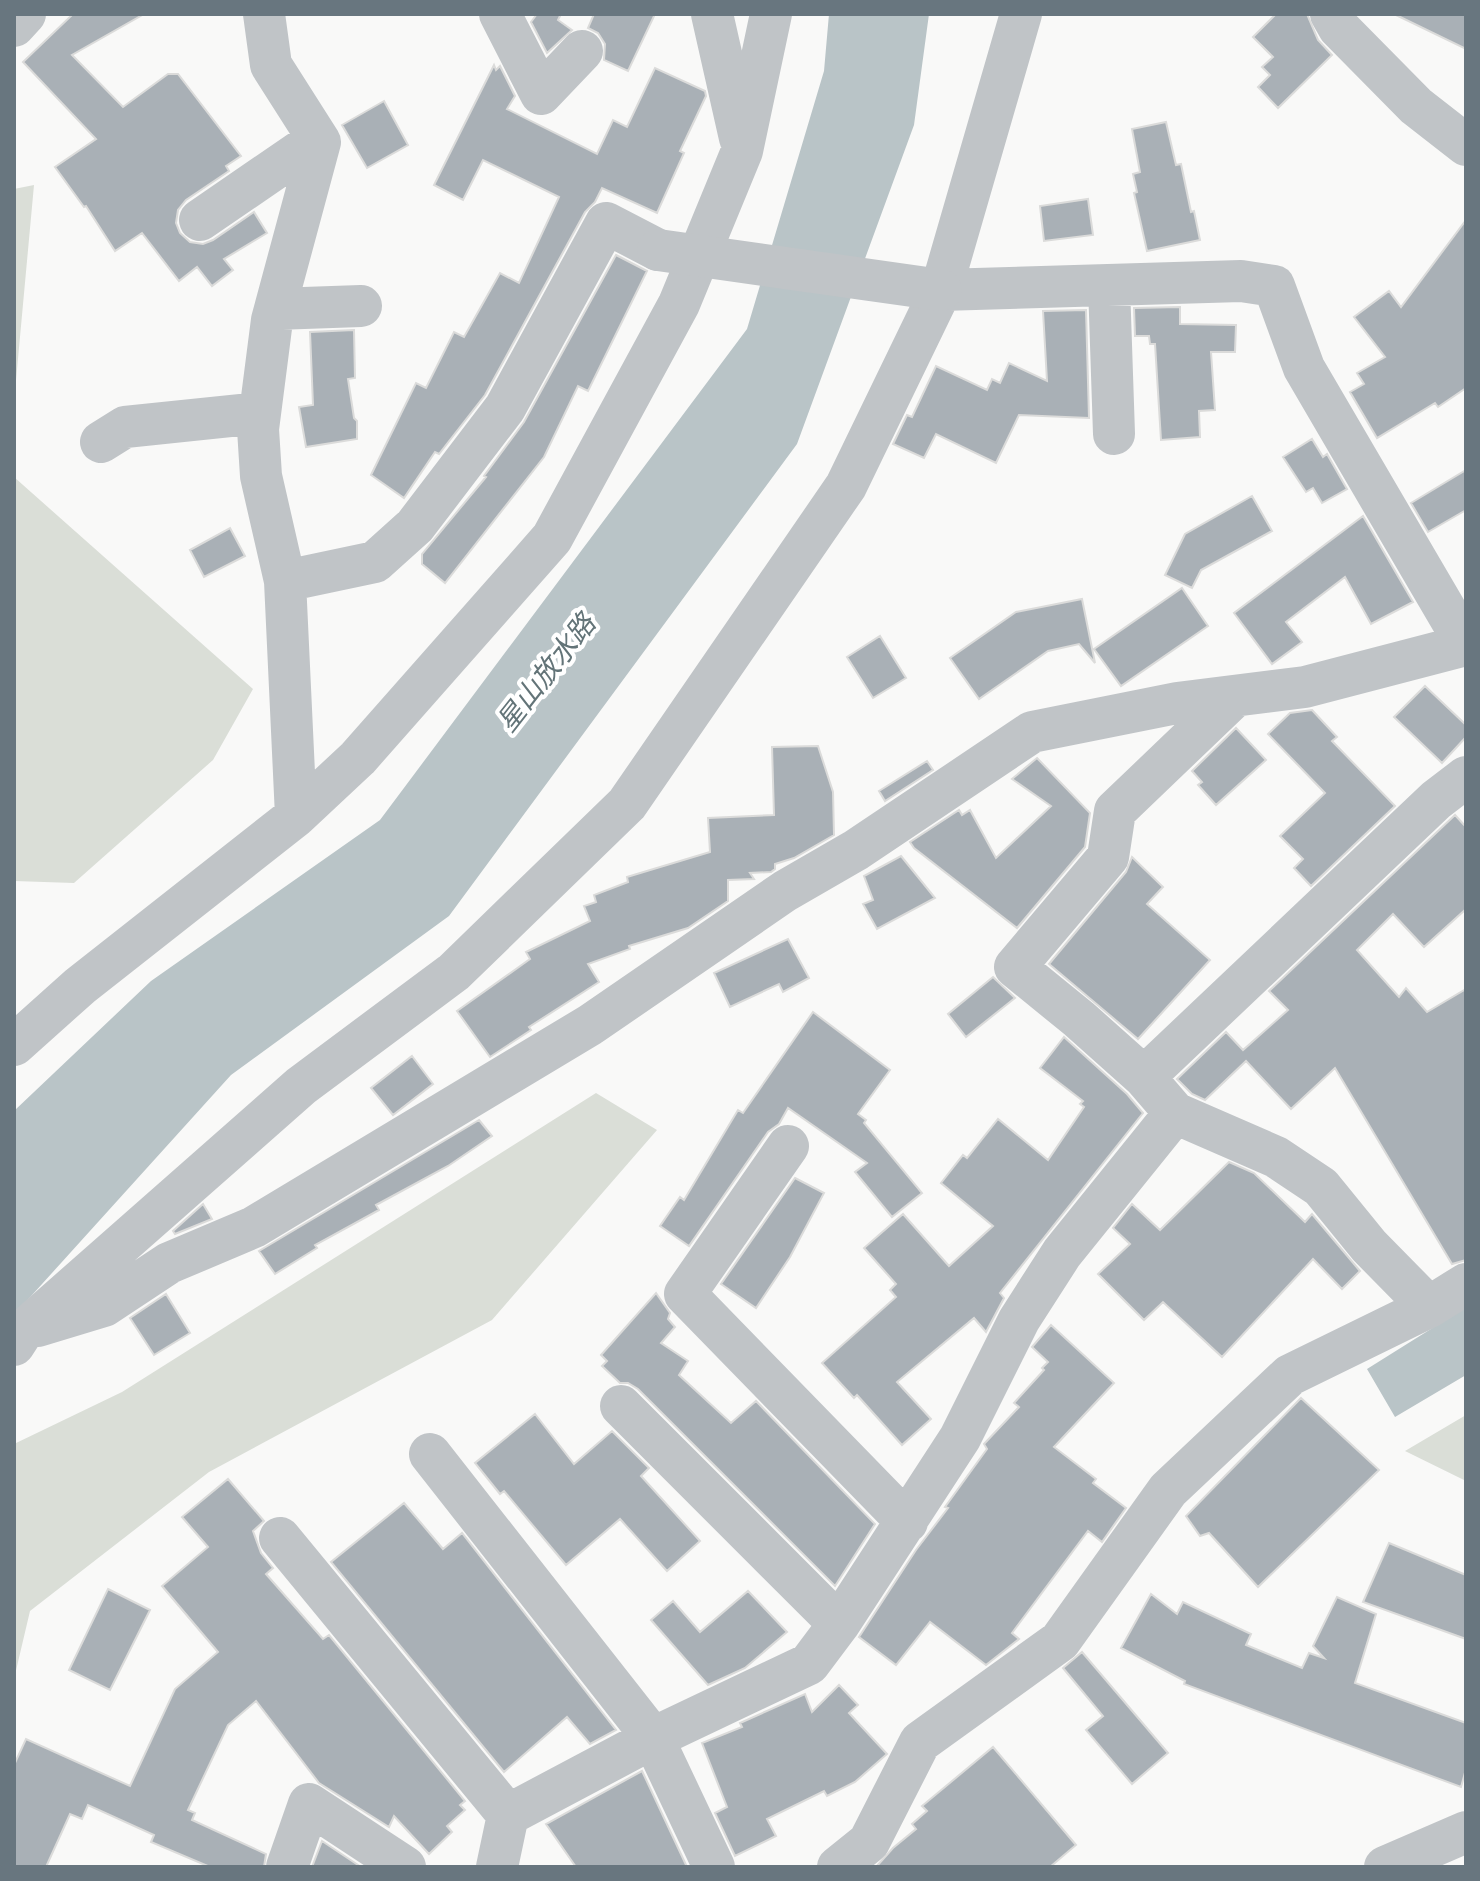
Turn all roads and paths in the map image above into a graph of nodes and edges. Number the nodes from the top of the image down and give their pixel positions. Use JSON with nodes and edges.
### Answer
{"nodes":[{"id":1,"x":25,"y":14,"type":"edge"},
{"id":2,"x":264,"y":14,"type":"edge"},
{"id":3,"x":500,"y":14,"type":"edge"},
{"id":4,"x":712,"y":14,"type":"edge"},
{"id":5,"x":771,"y":14,"type":"edge"},
{"id":6,"x":1021,"y":14,"type":"edge"},
{"id":7,"x":1331,"y":14,"type":"edge"},
{"id":8,"x":14,"y":26,"type":"edge"},
{"id":9,"x":582,"y":51,"type":"dead end"},
{"id":10,"x":318,"y":139,"type":"junction"},
{"id":11,"x":1466,"y":145,"type":"edge"},
{"id":12,"x":742,"y":151,"type":"junction"},
{"id":13,"x":200,"y":220,"type":"dead end"},
{"id":14,"x":1109,"y":285,"type":"junction"},
{"id":15,"x":941,"y":290,"type":"junction"},
{"id":16,"x":361,"y":306,"type":"dead end"},
{"id":17,"x":275,"y":309,"type":"junction"},
{"id":18,"x":260,"y":413,"type":"junction"},
{"id":19,"x":1114,"y":434,"type":"dead end"},
{"id":20,"x":101,"y":442,"type":"dead end"},
{"id":21,"x":285,"y":581,"type":"junction"},
{"id":22,"x":1466,"y":645,"type":"edge"},
{"id":23,"x":1234,"y":697,"type":"junction"},
{"id":24,"x":1466,"y":777,"type":"edge"},
{"id":25,"x":296,"y":816,"type":"junction"},
{"id":26,"x":14,"y":1045,"type":"edge"},
{"id":27,"x":1144,"y":1077,"type":"junction"},
{"id":28,"x":1175,"y":1113,"type":"junction"},
{"id":29,"x":788,"y":1146,"type":"dead end"},
{"id":30,"x":1466,"y":1284,"type":"edge"},
{"id":31,"x":1429,"y":1307,"type":"junction"},
{"id":32,"x":17,"y":1335,"type":"edge"},
{"id":33,"x":621,"y":1406,"type":"dead end"},
{"id":34,"x":430,"y":1454,"type":"dead end"},
{"id":35,"x":907,"y":1522,"type":"junction"},
{"id":36,"x":280,"y":1538,"type":"dead end"},
{"id":37,"x":839,"y":1624,"type":"junction"},
{"id":38,"x":653,"y":1738,"type":"junction"},
{"id":39,"x":508,"y":1815,"type":"junction"},
{"id":40,"x":1466,"y":1832,"type":"edge"},
{"id":41,"x":287,"y":1867,"type":"edge"},
{"id":42,"x":405,"y":1867,"type":"edge"},
{"id":43,"x":497,"y":1867,"type":"edge"},
{"id":44,"x":714,"y":1867,"type":"edge"},
{"id":45,"x":838,"y":1867,"type":"edge"},
{"id":46,"x":1385,"y":1867,"type":"edge"}],
"edges":[{"from":1,"to":8,"type":"street"},
{"from":2,"to":10,"type":"street"},
{"from":3,"to":9,"type":"street"},
{"from":4,"to":12,"type":"street"},
{"from":5,"to":12,"type":"street"},
{"from":6,"to":15,"type":"street"},
{"from":7,"to":11,"type":"street"},
{"from":10,"to":13,"type":"street"},
{"from":10,"to":17,"type":"street"},
{"from":12,"to":25,"type":"street"},
{"from":14,"to":15,"type":"street"},
{"from":14,"to":19,"type":"street"},
{"from":14,"to":22,"type":"street"},
{"from":15,"to":21,"type":"street","bridge":true},
{"from":15,"to":32,"type":"street"},
{"from":16,"to":17,"type":"street"},
{"from":17,"to":18,"type":"street"},
{"from":18,"to":20,"type":"street"},
{"from":18,"to":21,"type":"street"},
{"from":21,"to":25,"type":"street"},
{"from":22,"to":23,"type":"street"},
{"from":23,"to":27,"type":"street"},
{"from":23,"to":32,"type":"street"},
{"from":24,"to":27,"type":"street"},
{"from":25,"to":26,"type":"street"},
{"from":27,"to":28,"type":"street"},
{"from":28,"to":31,"type":"street"},
{"from":28,"to":35,"type":"street"},
{"from":29,"to":35,"type":"street"},
{"from":30,"to":31,"type":"street"},
{"from":31,"to":45,"type":"street"},
{"from":33,"to":37,"type":"street"},
{"from":34,"to":38,"type":"street"},
{"from":35,"to":37,"type":"street"},
{"from":36,"to":39,"type":"street"},
{"from":37,"to":38,"type":"street"},
{"from":38,"to":39,"type":"street"},
{"from":38,"to":44,"type":"street"},
{"from":39,"to":43,"type":"street"},
{"from":40,"to":46,"type":"street"},
{"from":41,"to":42,"type":"street"}]}
